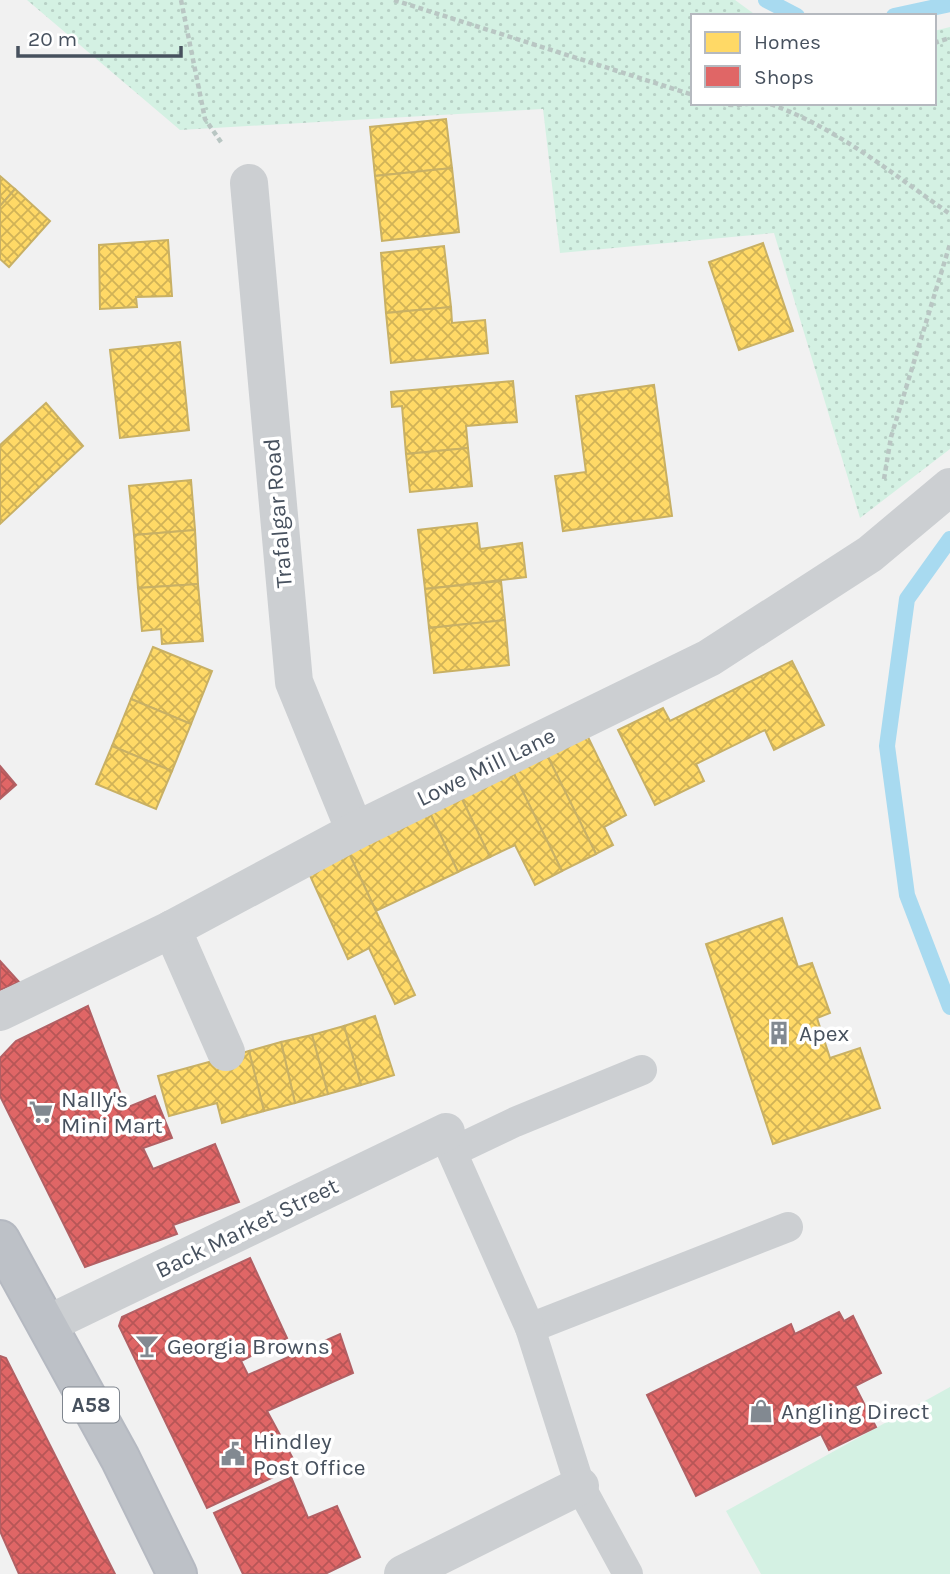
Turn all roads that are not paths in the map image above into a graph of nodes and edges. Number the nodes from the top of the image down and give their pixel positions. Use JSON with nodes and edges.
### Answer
{"nodes":[{"id":1,"x":249,"y":183,"type":"road end"},
{"id":2,"x":950,"y":487,"type":"edge"},
{"id":3,"x":355,"y":831,"type":"junction"},
{"id":4,"x":172,"y":929,"type":"junction"},
{"id":5,"x":0,"y":1012,"type":"edge"},
{"id":6,"x":226,"y":1052,"type":"dead end"},
{"id":7,"x":642,"y":1070,"type":"dead end"},
{"id":8,"x":449,"y":1142,"type":"junction"},
{"id":9,"x":788,"y":1227,"type":"dead end"},
{"id":10,"x":5,"y":1265,"type":"edge"},
{"id":11,"x":48,"y":1324,"type":"junction"},
{"id":12,"x":530,"y":1328,"type":"junction"},
{"id":13,"x":580,"y":1486,"type":"junction"},
{"id":14,"x":177,"y":1574,"type":"edge"},
{"id":15,"x":403,"y":1574,"type":"edge"},
{"id":16,"x":628,"y":1574,"type":"edge"}],
"edges":[{"from":1,"to":3,"type":"street","name":"Trafalgar Road"},
{"from":2,"to":3,"type":"street","name":"Lowe Mill Lane"},
{"from":3,"to":4,"type":"street","name":"Lowe Mill Lane"},
{"from":4,"to":5,"type":"street","name":"Lowe Mill Lane"},
{"from":4,"to":6,"type":"street"},
{"from":7,"to":8,"type":"lane"},
{"from":8,"to":11,"type":"street","name":"Back Market Street"},
{"from":8,"to":12,"type":"lane"},
{"from":9,"to":12,"type":"lane"},
{"from":10,"to":11,"type":"highway","number":"A58"},
{"from":11,"to":14,"type":"highway","number":"A58"},
{"from":12,"to":13,"type":"lane"},
{"from":13,"to":15,"type":"street"},
{"from":13,"to":16,"type":"lane"}]}
